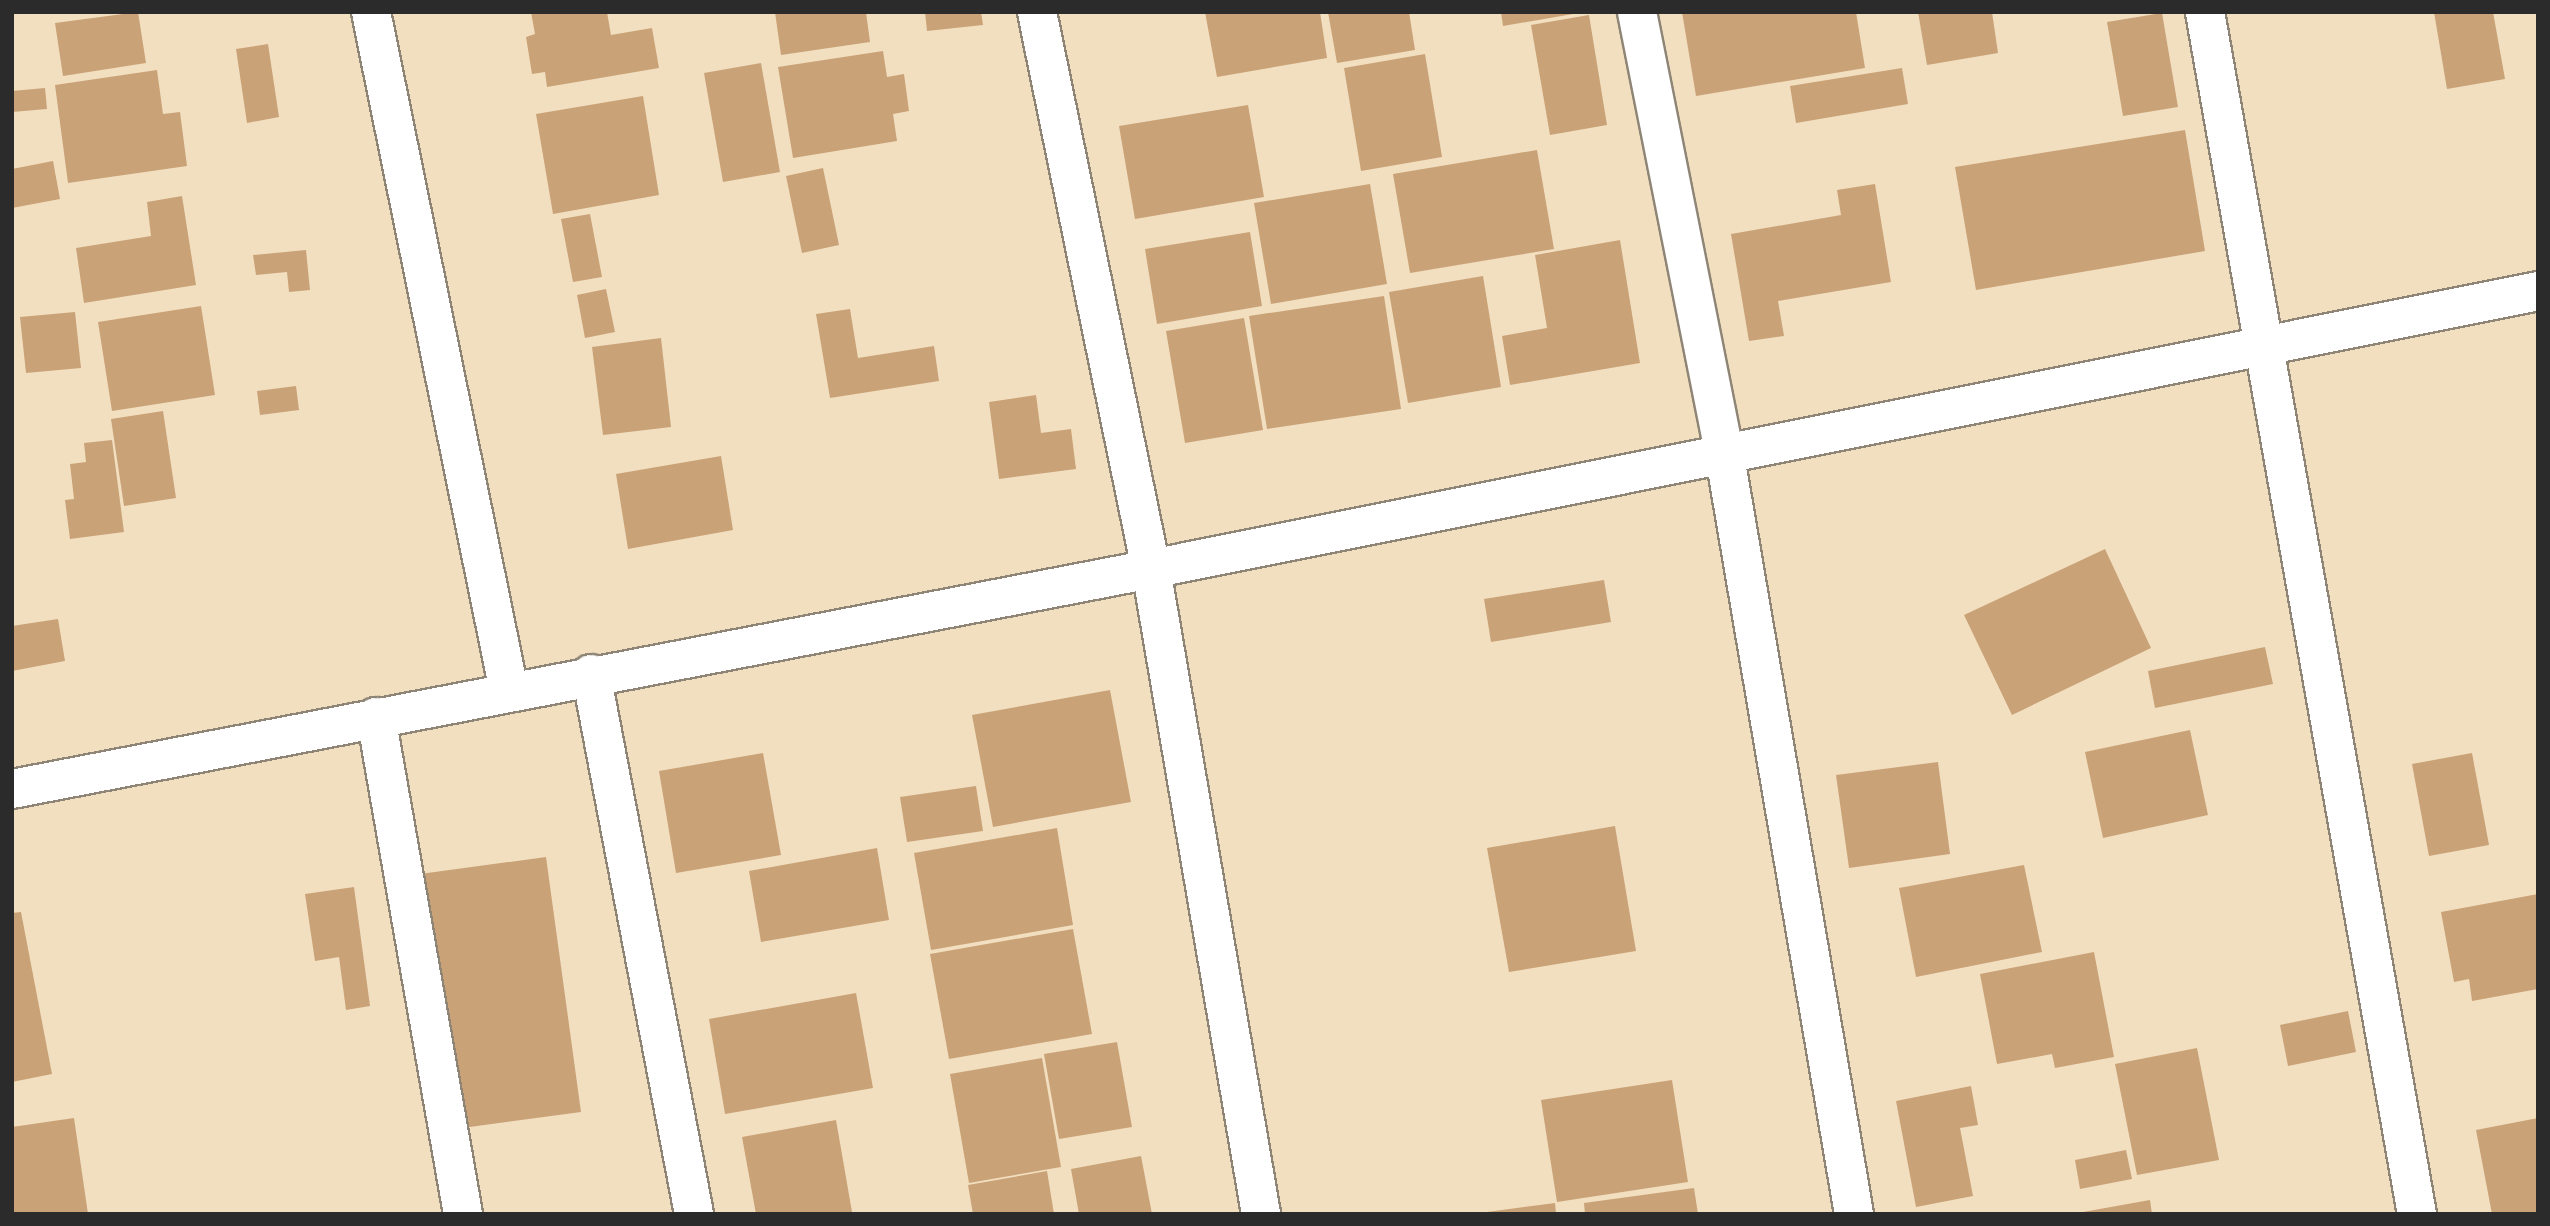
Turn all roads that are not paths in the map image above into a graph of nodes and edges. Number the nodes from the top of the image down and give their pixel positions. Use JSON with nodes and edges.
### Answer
{"nodes":[{"id":1,"x":371,"y":12,"type":"edge"},
{"id":2,"x":1037,"y":12,"type":"edge"},
{"id":3,"x":1637,"y":12,"type":"edge"},
{"id":4,"x":2205,"y":12,"type":"edge"},
{"id":5,"x":2538,"y":291,"type":"edge"},
{"id":6,"x":2263,"y":345,"type":"junction"},
{"id":7,"x":1724,"y":451,"type":"junction"},
{"id":8,"x":1151,"y":569,"type":"junction"},
{"id":9,"x":591,"y":674,"type":"junction"},
{"id":10,"x":509,"y":691,"type":"junction"},
{"id":11,"x":376,"y":717,"type":"junction"},
{"id":12,"x":12,"y":789,"type":"edge"},
{"id":13,"x":463,"y":1214,"type":"edge"},
{"id":14,"x":694,"y":1214,"type":"edge"},
{"id":15,"x":1261,"y":1214,"type":"edge"},
{"id":16,"x":1854,"y":1214,"type":"edge"},
{"id":17,"x":2417,"y":1214,"type":"edge"}],
"edges":[{"from":1,"to":10,"type":"street"},
{"from":2,"to":8,"type":"street"},
{"from":3,"to":7,"type":"street"},
{"from":4,"to":6,"type":"street"},
{"from":5,"to":6,"type":"street"},
{"from":6,"to":7,"type":"street"},
{"from":6,"to":17,"type":"street"},
{"from":7,"to":8,"type":"street"},
{"from":7,"to":16,"type":"street"},
{"from":8,"to":9,"type":"street"},
{"from":8,"to":15,"type":"street"},
{"from":9,"to":10,"type":"street"},
{"from":9,"to":14,"type":"street"},
{"from":10,"to":11,"type":"street"},
{"from":11,"to":12,"type":"street"},
{"from":11,"to":13,"type":"street"}]}
